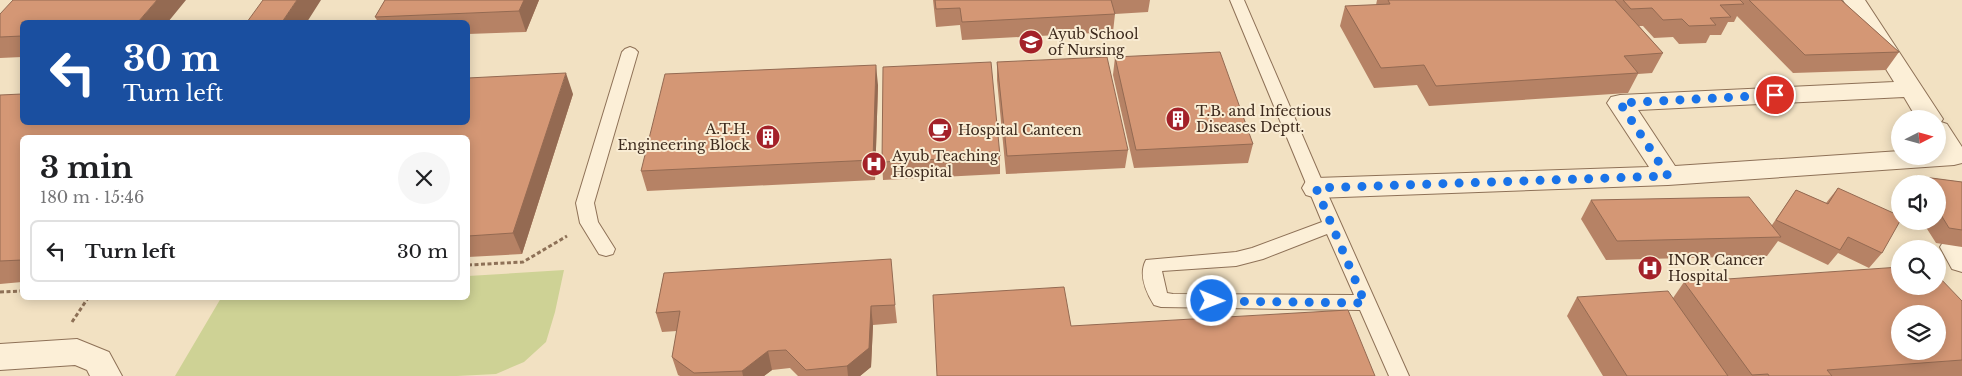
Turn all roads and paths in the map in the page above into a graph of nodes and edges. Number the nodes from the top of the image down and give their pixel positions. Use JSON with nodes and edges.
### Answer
{"nodes":[{"id":1,"x":1237,"y":0,"type":"edge"},
{"id":2,"x":1854,"y":0,"type":"edge"},
{"id":3,"x":630,"y":52,"type":"dead end"},
{"id":4,"x":1911,"y":89,"type":"junction"},
{"id":5,"x":1924,"y":110,"type":"edge"},
{"id":6,"x":1946,"y":143,"type":"edge"},
{"id":7,"x":1946,"y":157,"type":"edge"},
{"id":8,"x":1891,"y":160,"type":"edge"},
{"id":9,"x":1668,"y":176,"type":"junction"},
{"id":10,"x":1316,"y":188,"type":"junction"},
{"id":11,"x":589,"y":222,"type":"junction"},
{"id":12,"x":1332,"y":225,"type":"junction"},
{"id":13,"x":606,"y":249,"type":"dead end"},
{"id":14,"x":470,"y":266,"type":"edge"},
{"id":15,"x":20,"y":291,"type":"edge"},
{"id":16,"x":0,"y":292,"type":"edge"},
{"id":17,"x":1365,"y":303,"type":"junction"},
{"id":18,"x":0,"y":357,"type":"edge"},
{"id":19,"x":106,"y":376,"type":"edge"},
{"id":20,"x":1398,"y":376,"type":"edge"}],
"edges":[{"from":1,"to":10,"type":"lane"},
{"from":2,"to":4,"type":"street"},
{"from":3,"to":11,"type":"lane"},
{"from":4,"to":5,"type":"street"},
{"from":4,"to":9,"type":"street"},
{"from":6,"to":7,"type":"street"},
{"from":8,"to":9,"type":"street"},
{"from":9,"to":10,"type":"street"},
{"from":10,"to":12,"type":"lane"},
{"from":11,"to":13,"type":"lane"},
{"from":11,"to":14,"type":"path"},
{"from":12,"to":17,"type":"lane"},
{"from":12,"to":17,"type":"lane"},
{"from":15,"to":16,"type":"path"},
{"from":17,"to":20,"type":"lane"},
{"from":18,"to":19,"type":"street"}]}
